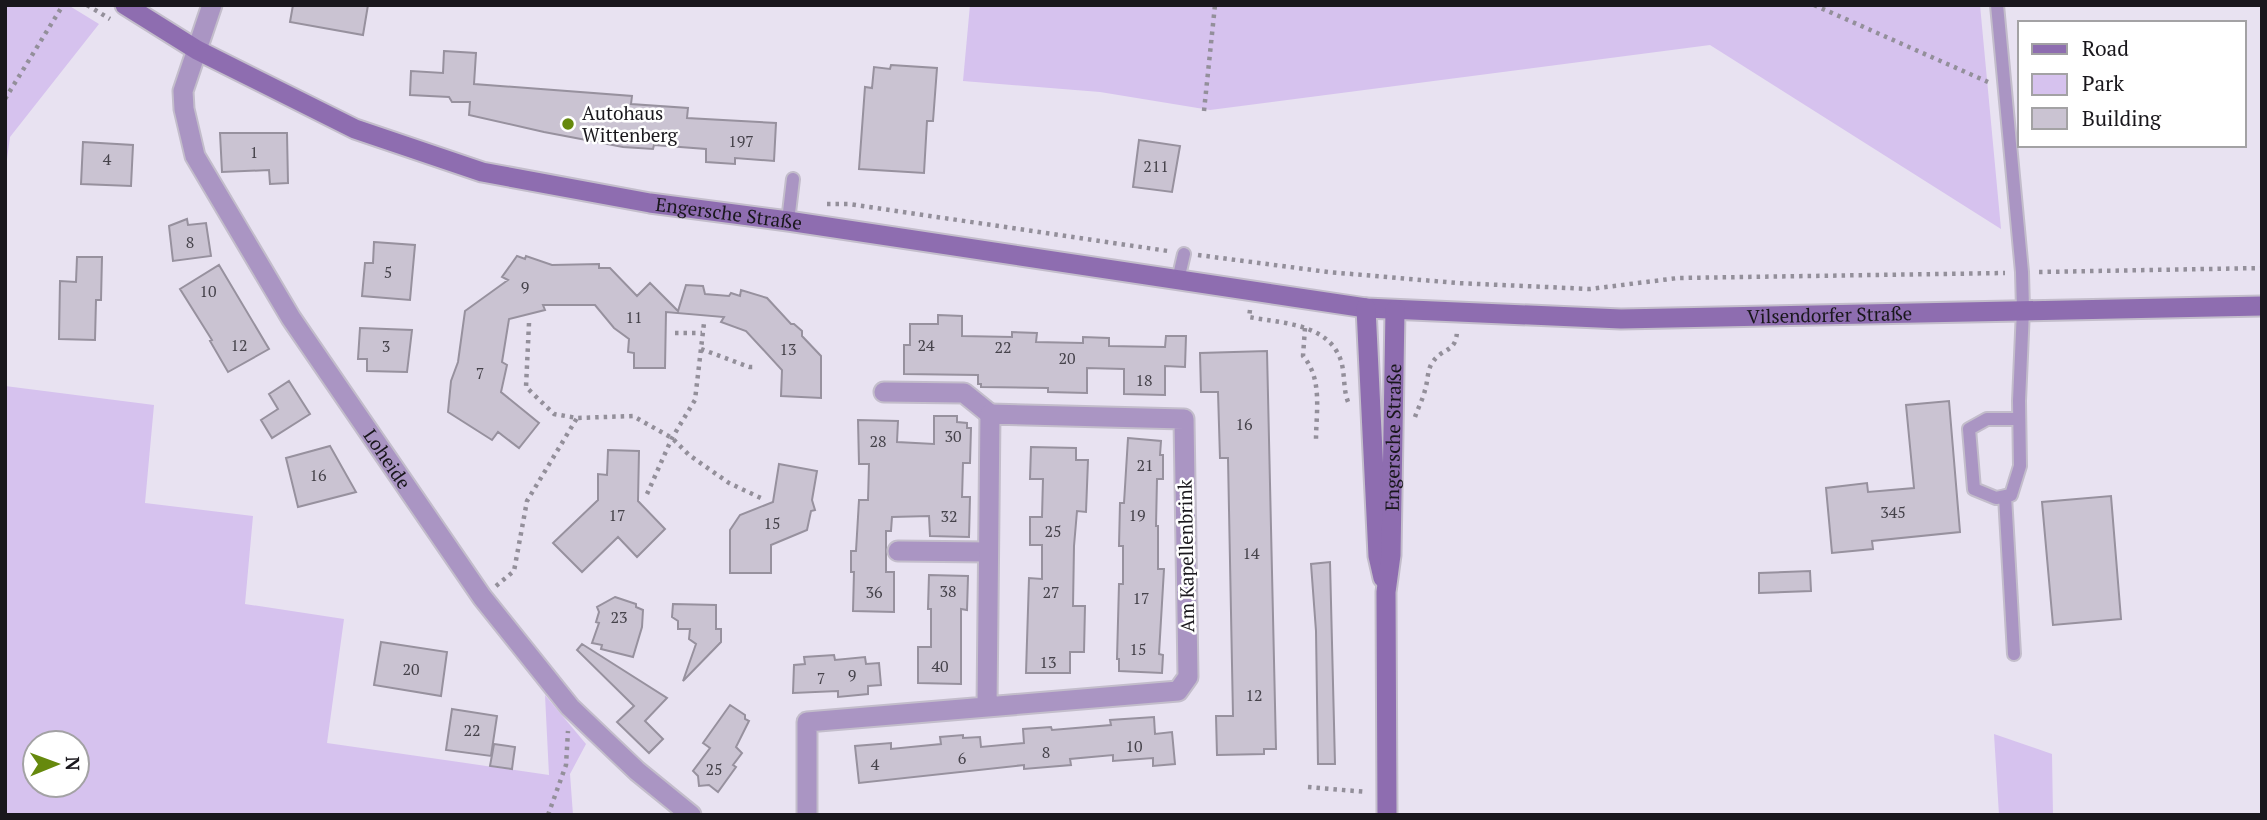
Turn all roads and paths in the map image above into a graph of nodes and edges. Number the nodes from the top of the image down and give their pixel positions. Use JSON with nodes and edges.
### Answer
{"nodes":[{"id":1,"x":63,"y":5,"type":"edge"},
{"id":2,"x":125,"y":5,"type":"edge"},
{"id":3,"x":212,"y":5,"type":"edge"},
{"id":4,"x":1215,"y":5,"type":"edge"},
{"id":5,"x":1815,"y":5,"type":"edge"},
{"id":6,"x":1997,"y":5,"type":"edge"},
{"id":7,"x":197,"y":50,"type":"junction"},
{"id":8,"x":2005,"y":89,"type":"junction"},
{"id":9,"x":5,"y":99,"type":"edge"},
{"id":10,"x":1204,"y":111,"type":"dead end"},
{"id":11,"x":793,"y":179,"type":"dead end"},
{"id":12,"x":825,"y":204,"type":"dead end"},
{"id":13,"x":788,"y":221,"type":"junction"},
{"id":14,"x":1184,"y":254,"type":"junction"},
{"id":15,"x":2262,"y":268,"type":"edge"},
{"id":16,"x":2022,"y":272,"type":"junction"},
{"id":17,"x":1178,"y":280,"type":"junction"},
{"id":18,"x":1457,"y":283,"type":"junction"},
{"id":19,"x":1252,"y":291,"type":"junction"},
{"id":20,"x":2262,"y":306,"type":"edge"},
{"id":21,"x":1366,"y":308,"type":"junction"},
{"id":22,"x":1395,"y":310,"type":"junction"},
{"id":23,"x":2023,"y":310,"type":"junction"},
{"id":24,"x":1457,"y":313,"type":"junction"},
{"id":25,"x":704,"y":323,"type":"dead end"},
{"id":26,"x":529,"y":324,"type":"dead end"},
{"id":27,"x":1305,"y":328,"type":"junction"},
{"id":28,"x":675,"y":333,"type":"dead end"},
{"id":29,"x":702,"y":333,"type":"junction"},
{"id":30,"x":701,"y":349,"type":"junction"},
{"id":31,"x":757,"y":367,"type":"dead end"},
{"id":32,"x":884,"y":392,"type":"dead end"},
{"id":33,"x":1353,"y":411,"type":"dead end"},
{"id":34,"x":990,"y":414,"type":"junction"},
{"id":35,"x":577,"y":418,"type":"junction"},
{"id":36,"x":2019,"y":419,"type":"junction"},
{"id":37,"x":672,"y":438,"type":"junction"},
{"id":38,"x":1316,"y":440,"type":"dead end"},
{"id":39,"x":1394,"y":442,"type":"junction"},
{"id":40,"x":648,"y":494,"type":"dead end"},
{"id":41,"x":2005,"y":496,"type":"junction"},
{"id":42,"x":763,"y":499,"type":"dead end"},
{"id":43,"x":898,"y":551,"type":"dead end"},
{"id":44,"x":988,"y":552,"type":"junction"},
{"id":45,"x":1386,"y":592,"type":"junction"},
{"id":46,"x":482,"y":597,"type":"junction"},
{"id":47,"x":2014,"y":654,"type":"dead end"},
{"id":48,"x":987,"y":706,"type":"junction"},
{"id":49,"x":570,"y":707,"type":"junction"},
{"id":50,"x":1308,"y":787,"type":"dead end"},
{"id":51,"x":1387,"y":794,"type":"junction"},
{"id":52,"x":548,"y":815,"type":"edge"},
{"id":53,"x":691,"y":815,"type":"edge"},
{"id":54,"x":807,"y":815,"type":"edge"},
{"id":55,"x":1387,"y":815,"type":"edge"}],
"edges":[{"from":1,"to":9,"type":"path"},
{"from":2,"to":7,"type":"main road","name":"Engersche Straße"},
{"from":3,"to":7,"type":"street","name":"Loheide"},
{"from":4,"to":10,"type":"path"},
{"from":5,"to":8,"type":"path"},
{"from":6,"to":8,"type":"lane"},
{"from":7,"to":13,"type":"main road","name":"Engersche Straße"},
{"from":7,"to":46,"type":"street","name":"Loheide"},
{"from":8,"to":16,"type":"lane"},
{"from":11,"to":13,"type":"lane"},
{"from":12,"to":14,"type":"path"},
{"from":13,"to":17,"type":"main road","name":"Engersche Straße"},
{"from":14,"to":17,"type":"lane"},
{"from":14,"to":18,"type":"path"},
{"from":15,"to":16,"type":"path"},
{"from":16,"to":18,"type":"path"},
{"from":16,"to":23,"type":"lane"},
{"from":17,"to":19,"type":"main road","name":"Engersche Straße"},
{"from":18,"to":24,"type":"path"},
{"from":19,"to":21,"type":"main road","name":"Engersche Straße"},
{"from":19,"to":27,"type":"path"},
{"from":20,"to":23,"type":"main road","name":"Vilsendorfer Straße"},
{"from":21,"to":22,"type":"main road","name":"Engersche Straße"},
{"from":21,"to":45,"type":"main road","name":"Engersche Straße"},
{"from":22,"to":24,"type":"main road","name":"Vilsendorfer Straße"},
{"from":22,"to":39,"type":"main road","name":"Engersche Straße"},
{"from":23,"to":24,"type":"main road","name":"Vilsendorfer Straße"},
{"from":23,"to":36,"type":"lane"},
{"from":24,"to":39,"type":"path"},
{"from":25,"to":29,"type":"path"},
{"from":26,"to":35,"type":"path"},
{"from":27,"to":33,"type":"path"},
{"from":27,"to":38,"type":"path"},
{"from":28,"to":29,"type":"path"},
{"from":29,"to":30,"type":"path"},
{"from":30,"to":31,"type":"path"},
{"from":30,"to":37,"type":"path"},
{"from":32,"to":34,"type":"street"},
{"from":34,"to":44,"type":"street"},
{"from":34,"to":48,"type":"street","name":"Am Kapellenbrink"},
{"from":35,"to":37,"type":"path"},
{"from":35,"to":46,"type":"path"},
{"from":36,"to":41,"type":"lane"},
{"from":36,"to":41,"type":"lane"},
{"from":37,"to":40,"type":"path"},
{"from":37,"to":42,"type":"path"},
{"from":39,"to":45,"type":"main road","name":"Engersche Straße"},
{"from":41,"to":47,"type":"lane"},
{"from":43,"to":44,"type":"street"},
{"from":44,"to":48,"type":"street"},
{"from":45,"to":51,"type":"main road","name":"Engersche Straße"},
{"from":46,"to":49,"type":"street","name":"Loheide"},
{"from":48,"to":54,"type":"street","name":"Am Kapellenbrink"},
{"from":49,"to":52,"type":"path"},
{"from":49,"to":53,"type":"street","name":"Loheide"},
{"from":50,"to":51,"type":"path"},
{"from":51,"to":55,"type":"main road","name":"Engersche Straße"}]}
